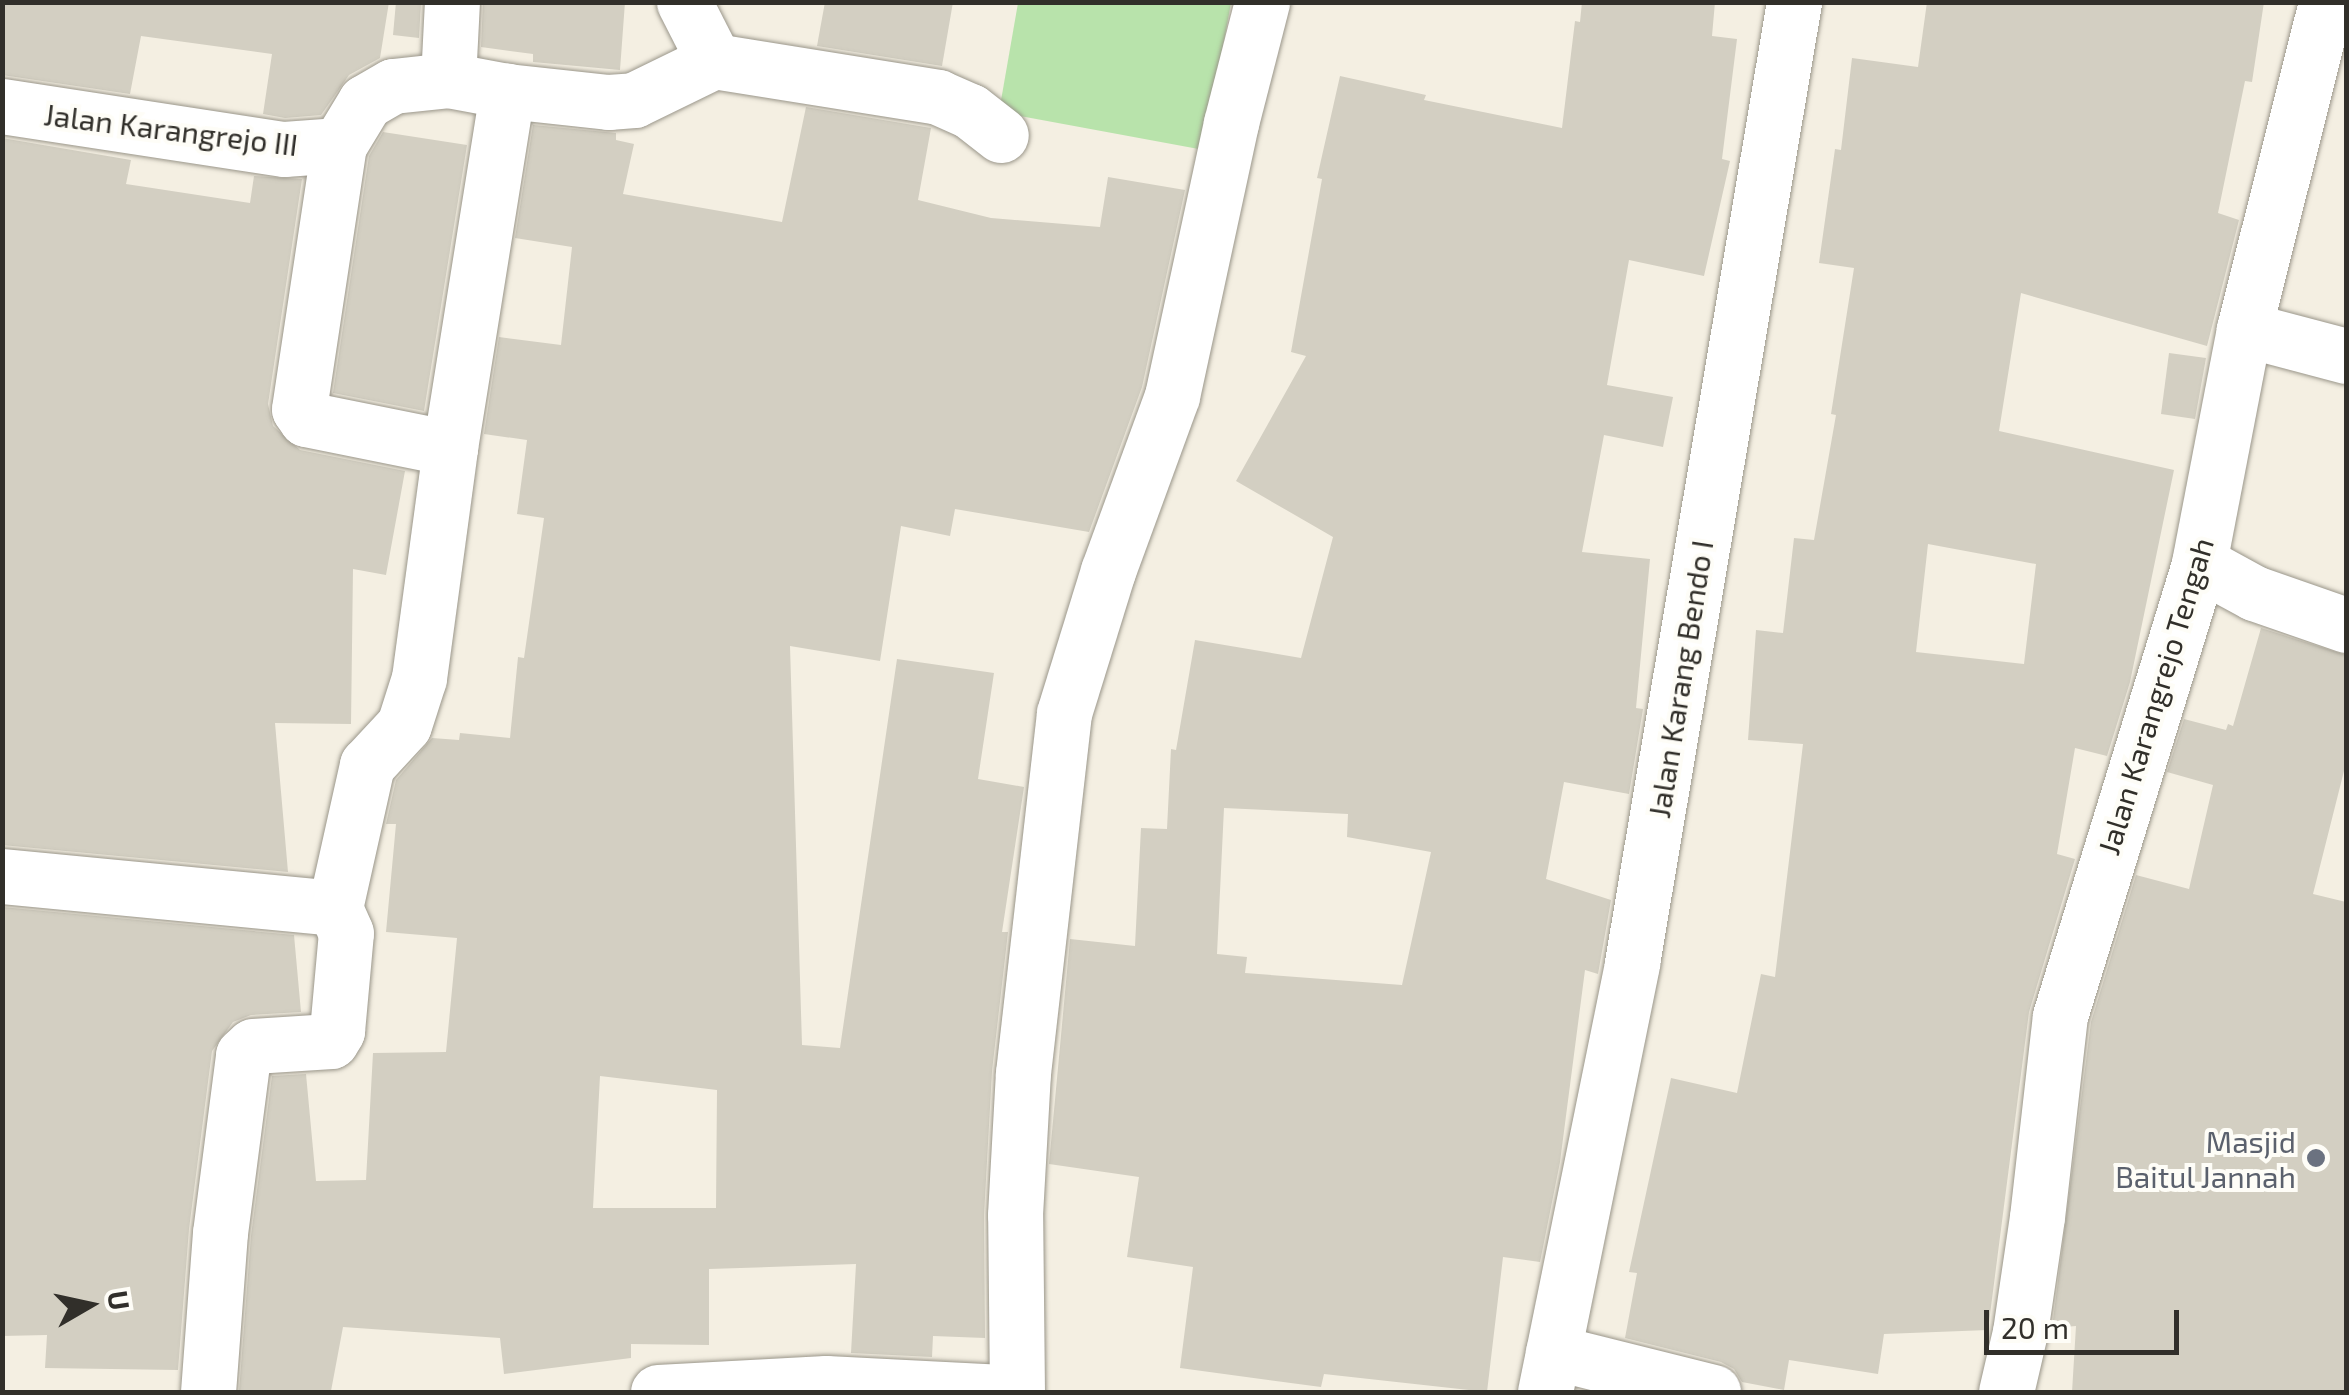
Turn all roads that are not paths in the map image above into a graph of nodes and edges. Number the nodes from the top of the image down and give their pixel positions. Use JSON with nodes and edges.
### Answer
{"nodes":[{"id":1,"x":452,"y":2,"type":"edge"},
{"id":2,"x":684,"y":2,"type":"edge"},
{"id":3,"x":1262,"y":2,"type":"edge"},
{"id":4,"x":1794,"y":2,"type":"edge"},
{"id":5,"x":2326,"y":2,"type":"edge"},
{"id":6,"x":714,"y":61,"type":"junction"},
{"id":7,"x":448,"y":80,"type":"junction"},
{"id":8,"x":507,"y":90,"type":"junction"},
{"id":9,"x":2,"y":106,"type":"edge"},
{"id":10,"x":1002,"y":135,"type":"dead end"},
{"id":11,"x":339,"y":144,"type":"junction"},
{"id":12,"x":2244,"y":329,"type":"junction"},
{"id":13,"x":2346,"y":356,"type":"edge"},
{"id":14,"x":450,"y":448,"type":"junction"},
{"id":15,"x":2199,"y":562,"type":"junction"},
{"id":16,"x":2346,"y":625,"type":"edge"},
{"id":17,"x":2,"y":876,"type":"edge"},
{"id":18,"x":335,"y":908,"type":"junction"},
{"id":19,"x":1549,"y":1372,"type":"edge"},
{"id":20,"x":208,"y":1392,"type":"edge"},
{"id":21,"x":658,"y":1392,"type":"edge"},
{"id":22,"x":1003,"y":1392,"type":"edge"},
{"id":23,"x":1017,"y":1392,"type":"edge"},
{"id":24,"x":1713,"y":1392,"type":"edge"},
{"id":25,"x":2006,"y":1392,"type":"edge"}],
"edges":[{"from":1,"to":7,"type":"street"},
{"from":2,"to":6,"type":"street"},
{"from":3,"to":23,"type":"street"},
{"from":4,"to":19,"type":"street","name":"Jalan Karang Bendo I"},
{"from":5,"to":12,"type":"street","name":"Jalan Karangrejo Tengah"},
{"from":6,"to":8,"type":"street"},
{"from":6,"to":10,"type":"street"},
{"from":7,"to":8,"type":"street"},
{"from":7,"to":11,"type":"street"},
{"from":8,"to":14,"type":"street"},
{"from":9,"to":11,"type":"street","name":"Jalan Karangrejo III"},
{"from":11,"to":14,"type":"street"},
{"from":12,"to":13,"type":"street"},
{"from":12,"to":15,"type":"street","name":"Jalan Karangrejo Tengah"},
{"from":14,"to":18,"type":"street"},
{"from":15,"to":16,"type":"street"},
{"from":15,"to":25,"type":"street","name":"Jalan Karangrejo Tengah"},
{"from":17,"to":18,"type":"street"},
{"from":18,"to":20,"type":"street"},
{"from":19,"to":24,"type":"street"},
{"from":21,"to":22,"type":"street"}]}
